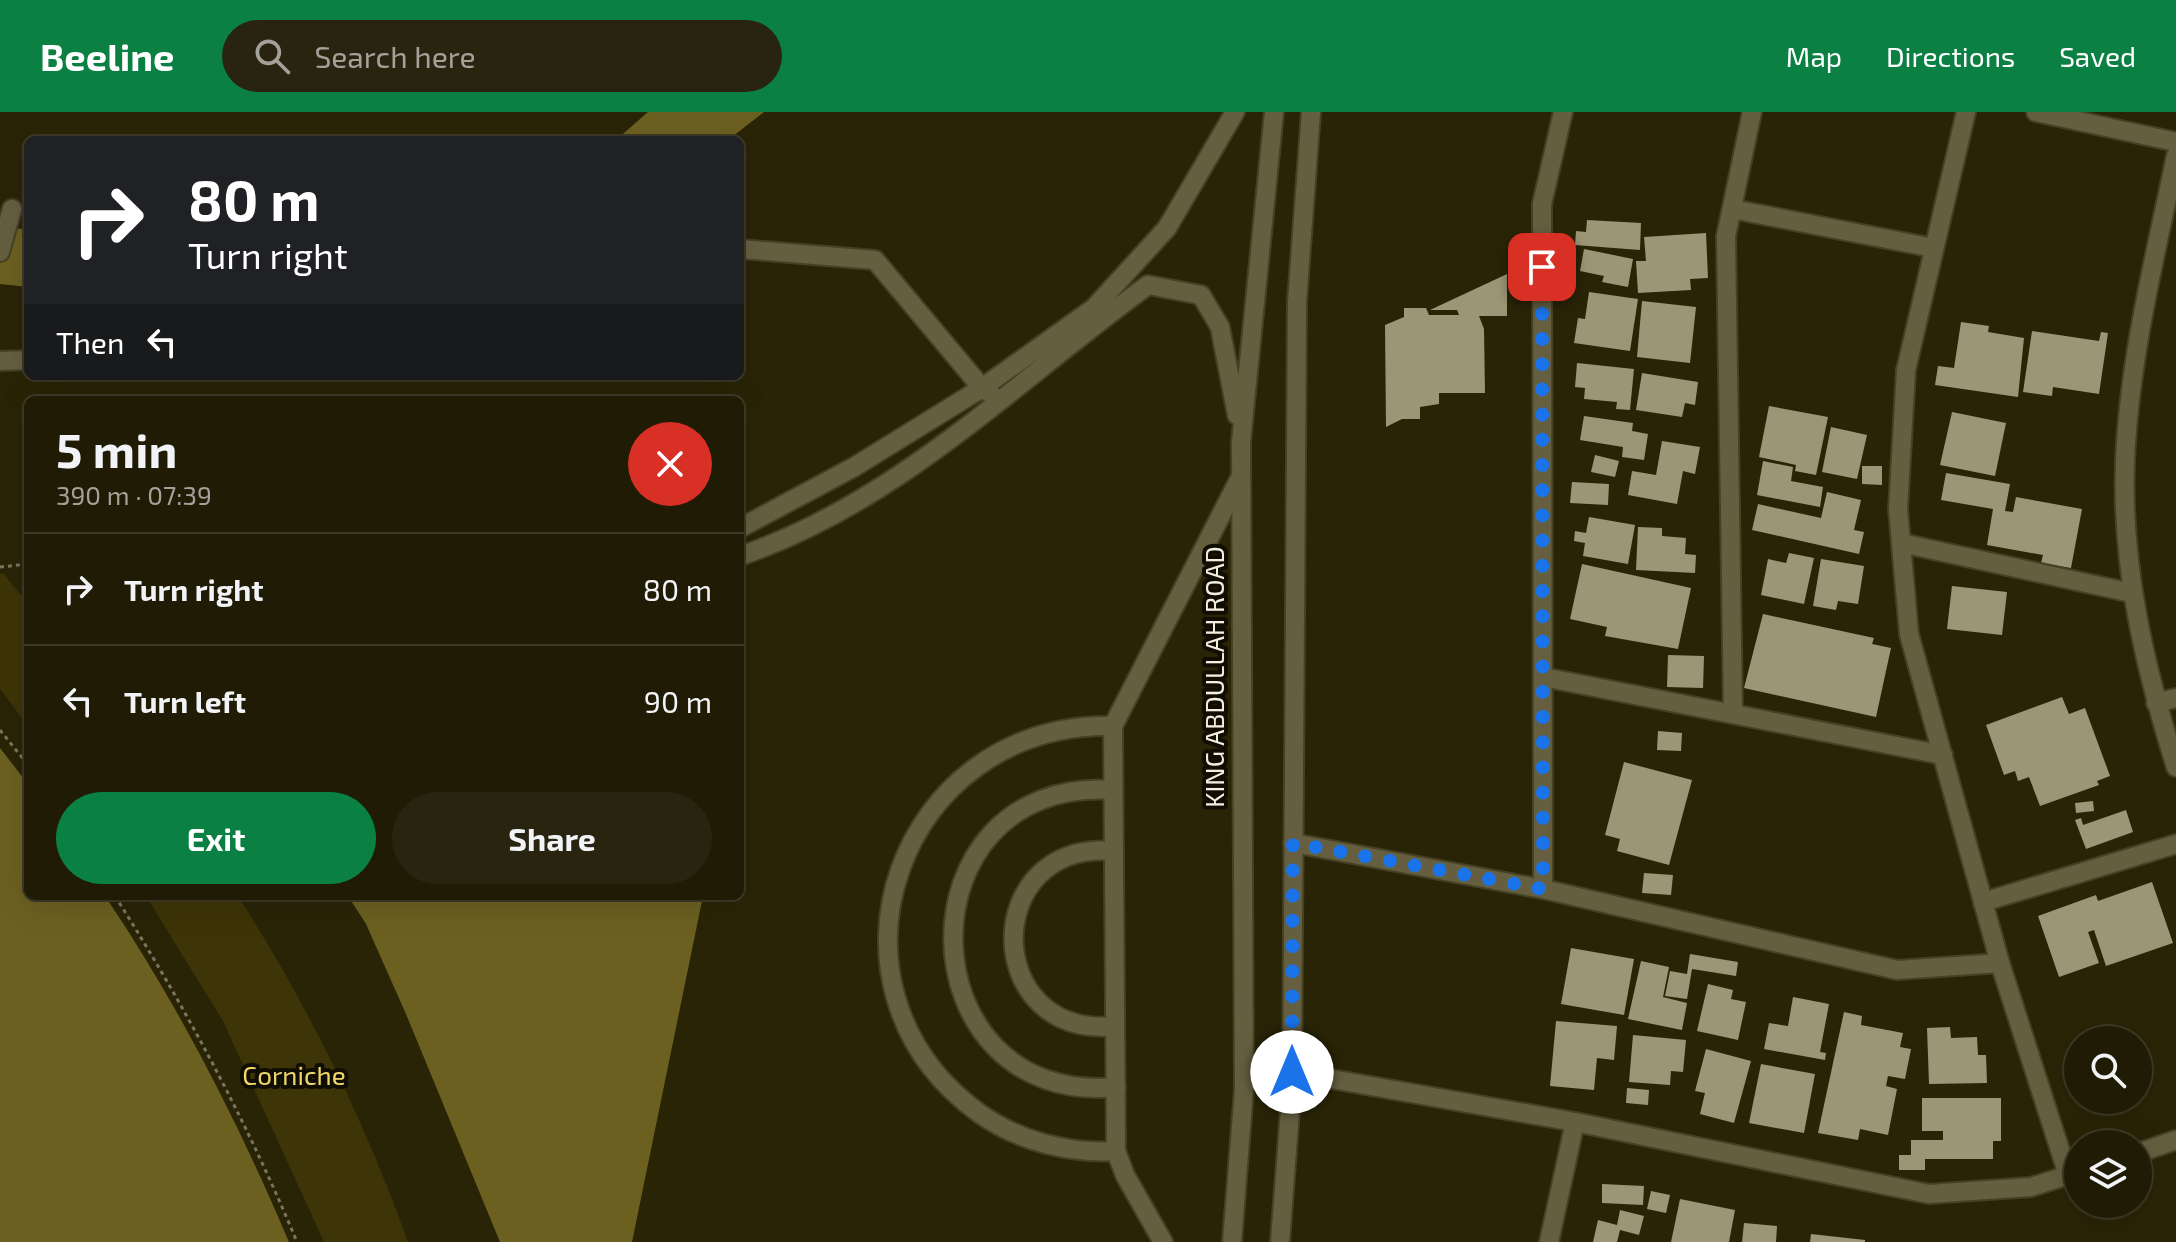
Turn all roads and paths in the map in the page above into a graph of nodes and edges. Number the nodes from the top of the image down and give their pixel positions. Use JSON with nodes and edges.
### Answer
{"nodes":[{"id":1,"x":1235,"y":112,"type":"edge"},
{"id":2,"x":1274,"y":112,"type":"edge"},
{"id":3,"x":1311,"y":112,"type":"edge"},
{"id":4,"x":1563,"y":112,"type":"edge"},
{"id":5,"x":1752,"y":112,"type":"edge"},
{"id":6,"x":1966,"y":112,"type":"edge"},
{"id":7,"x":2036,"y":112,"type":"edge"},
{"id":8,"x":2176,"y":142,"type":"edge"},
{"id":9,"x":2176,"y":156,"type":"edge"},
{"id":10,"x":12,"y":209,"type":"dead end"},
{"id":11,"x":1732,"y":209,"type":"junction"},
{"id":12,"x":1934,"y":248,"type":"junction"},
{"id":13,"x":744,"y":249,"type":"edge"},
{"id":14,"x":0,"y":252,"type":"edge"},
{"id":15,"x":24,"y":360,"type":"edge"},
{"id":16,"x":0,"y":361,"type":"edge"},
{"id":17,"x":998,"y":377,"type":"junction"},
{"id":18,"x":982,"y":388,"type":"junction"},
{"id":19,"x":1001,"y":400,"type":"junction"},
{"id":20,"x":1241,"y":442,"type":"junction"},
{"id":21,"x":1241,"y":476,"type":"junction"},
{"id":22,"x":744,"y":526,"type":"edge"},
{"id":23,"x":1901,"y":543,"type":"junction"},
{"id":24,"x":744,"y":555,"type":"edge"},
{"id":25,"x":24,"y":564,"type":"edge"},
{"id":26,"x":0,"y":567,"type":"edge"},
{"id":27,"x":2132,"y":593,"type":"junction"},
{"id":28,"x":1543,"y":677,"type":"junction"},
{"id":29,"x":2176,"y":698,"type":"edge"},
{"id":30,"x":2156,"y":703,"type":"junction"},
{"id":31,"x":1733,"y":714,"type":"junction"},
{"id":32,"x":1113,"y":726,"type":"junction"},
{"id":33,"x":0,"y":730,"type":"edge"},
{"id":34,"x":1943,"y":755,"type":"junction"},
{"id":35,"x":24,"y":760,"type":"edge"},
{"id":36,"x":2176,"y":767,"type":"edge"},
{"id":37,"x":1113,"y":790,"type":"junction"},
{"id":38,"x":1293,"y":843,"type":"junction"},
{"id":39,"x":2176,"y":844,"type":"edge"},
{"id":40,"x":1114,"y":851,"type":"junction"},
{"id":41,"x":1543,"y":889,"type":"junction"},
{"id":42,"x":117,"y":900,"type":"edge"},
{"id":43,"x":1983,"y":902,"type":"junction"},
{"id":44,"x":2000,"y":963,"type":"junction"},
{"id":45,"x":1115,"y":1026,"type":"junction"},
{"id":46,"x":1292,"y":1072,"type":"junction"},
{"id":47,"x":1116,"y":1087,"type":"junction"},
{"id":48,"x":1575,"y":1122,"type":"junction"},
{"id":49,"x":2176,"y":1140,"type":"edge"},
{"id":50,"x":2064,"y":1148,"type":"edge"},
{"id":51,"x":2152,"y":1148,"type":"edge"},
{"id":52,"x":1116,"y":1151,"type":"junction"},
{"id":53,"x":2064,"y":1177,"type":"edge"},
{"id":54,"x":297,"y":1242,"type":"edge"},
{"id":55,"x":1163,"y":1242,"type":"edge"},
{"id":56,"x":1232,"y":1242,"type":"edge"},
{"id":57,"x":1280,"y":1242,"type":"edge"},
{"id":58,"x":1549,"y":1242,"type":"edge"}],
"edges":[{"from":1,"to":17,"type":"street"},
{"from":2,"to":20,"type":"street","name":"KING ABDULLAH ROAD"},
{"from":3,"to":38,"type":"street"},
{"from":4,"to":28,"type":"street"},
{"from":5,"to":11,"type":"street"},
{"from":6,"to":12,"type":"street"},
{"from":7,"to":8,"type":"street"},
{"from":9,"to":27,"type":"street"},
{"from":10,"to":14,"type":"street"},
{"from":11,"to":12,"type":"street"},
{"from":11,"to":31,"type":"street"},
{"from":12,"to":23,"type":"street"},
{"from":13,"to":18,"type":"street"},
{"from":15,"to":16,"type":"street"},
{"from":17,"to":18,"type":"street"},
{"from":17,"to":19,"type":"street"},
{"from":18,"to":19,"type":"street"},
{"from":18,"to":22,"type":"street"},
{"from":19,"to":20,"type":"street"},
{"from":19,"to":24,"type":"street"},
{"from":20,"to":21,"type":"street","name":"KING ABDULLAH ROAD"},
{"from":21,"to":32,"type":"street"},
{"from":21,"to":56,"type":"street","name":"KING ABDULLAH ROAD"},
{"from":23,"to":27,"type":"street"},
{"from":23,"to":34,"type":"street"},
{"from":25,"to":26,"type":"path"},
{"from":27,"to":30,"type":"street"},
{"from":28,"to":31,"type":"street"},
{"from":28,"to":41,"type":"street"},
{"from":29,"to":30,"type":"street"},
{"from":30,"to":36,"type":"street"},
{"from":31,"to":34,"type":"street"},
{"from":32,"to":37,"type":"street"},
{"from":32,"to":52,"type":"street"},
{"from":33,"to":35,"type":"path"},
{"from":34,"to":43,"type":"street"},
{"from":37,"to":40,"type":"street"},
{"from":37,"to":47,"type":"street"},
{"from":38,"to":41,"type":"street"},
{"from":38,"to":46,"type":"street"},
{"from":39,"to":43,"type":"street"},
{"from":40,"to":45,"type":"street"},
{"from":40,"to":45,"type":"street"},
{"from":41,"to":44,"type":"street"},
{"from":42,"to":54,"type":"path"},
{"from":43,"to":44,"type":"street"},
{"from":44,"to":50,"type":"street"},
{"from":45,"to":47,"type":"street"},
{"from":46,"to":48,"type":"street"},
{"from":46,"to":57,"type":"street"},
{"from":47,"to":52,"type":"street"},
{"from":48,"to":53,"type":"street"},
{"from":48,"to":58,"type":"street"},
{"from":49,"to":51,"type":"street"},
{"from":52,"to":55,"type":"street"}]}
